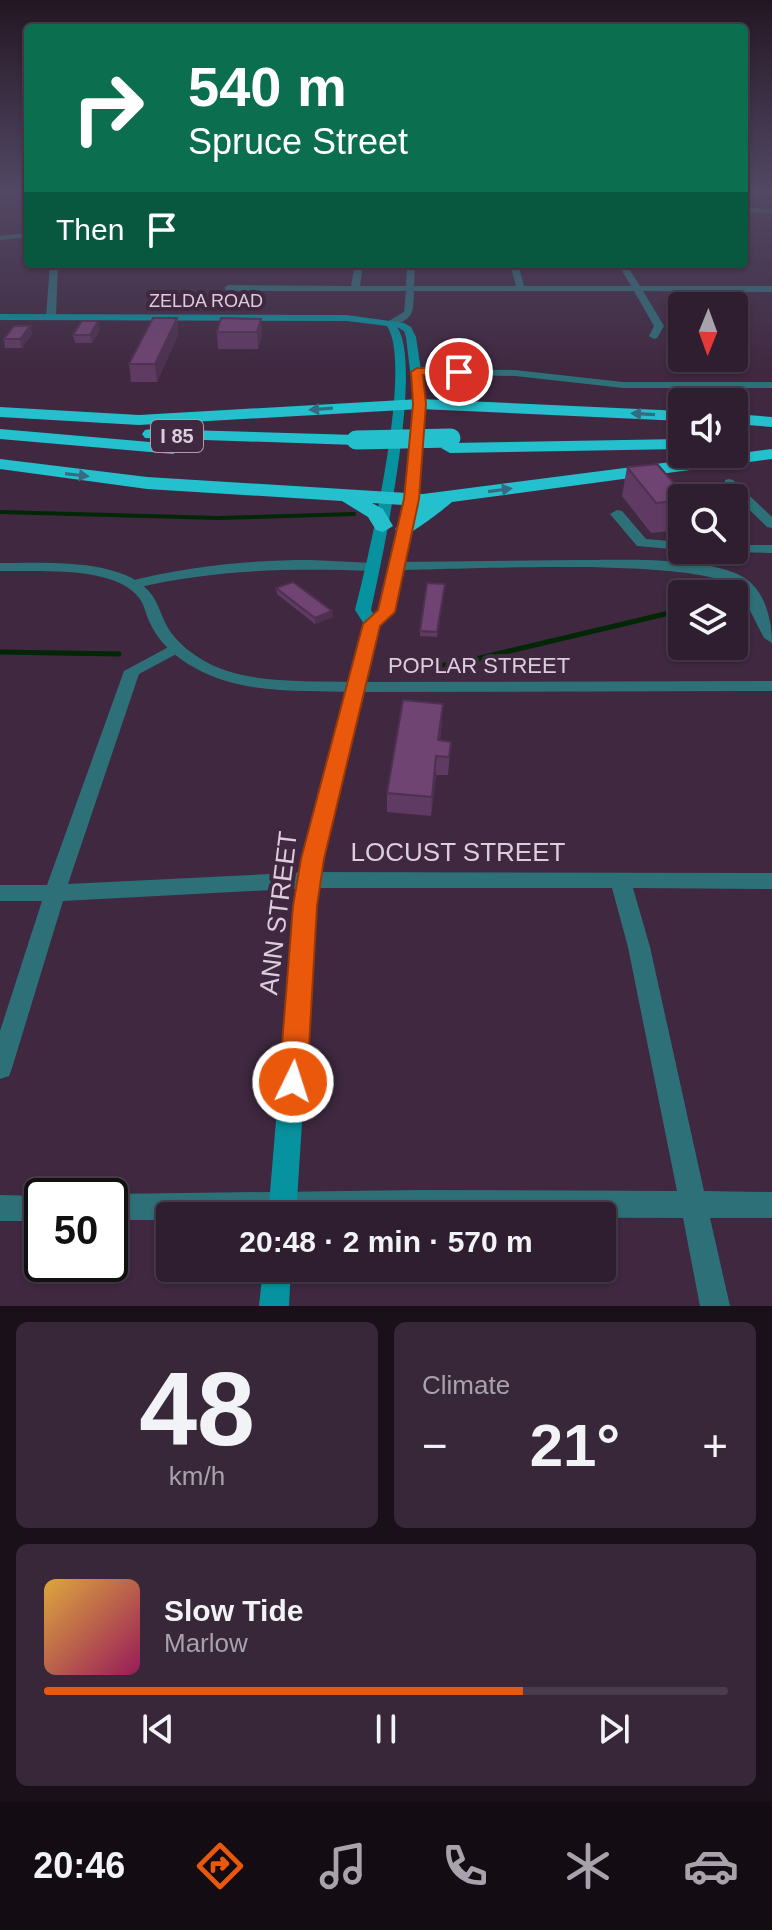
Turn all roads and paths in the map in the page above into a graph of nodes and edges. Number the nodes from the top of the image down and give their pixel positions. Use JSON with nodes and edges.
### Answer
{"nodes":[{"id":1,"x":54,"y":268,"type":"edge"},
{"id":2,"x":358,"y":268,"type":"edge"},
{"id":3,"x":410,"y":268,"type":"edge"},
{"id":4,"x":515,"y":268,"type":"edge"},
{"id":5,"x":625,"y":268,"type":"edge"},
{"id":6,"x":228,"y":288,"type":"dead end"},
{"id":7,"x":355,"y":288,"type":"junction"},
{"id":8,"x":408,"y":288,"type":"junction"},
{"id":9,"x":521,"y":289,"type":"junction"},
{"id":10,"x":638,"y":289,"type":"junction"},
{"id":11,"x":772,"y":289,"type":"edge"},
{"id":12,"x":409,"y":311,"type":"junction"},
{"id":13,"x":0,"y":317,"type":"edge"},
{"id":14,"x":51,"y":317,"type":"junction"},
{"id":15,"x":390,"y":324,"type":"junction"},
{"id":16,"x":409,"y":331,"type":"junction"},
{"id":17,"x":654,"y":336,"type":"dead end"},
{"id":18,"x":417,"y":372,"type":"junction"},
{"id":19,"x":401,"y":383,"type":"junction"},
{"id":20,"x":772,"y":385,"type":"edge"},
{"id":21,"x":399,"y":404,"type":"junction"},
{"id":22,"x":420,"y":404,"type":"junction"},
{"id":23,"x":353,"y":407,"type":"junction"},
{"id":24,"x":0,"y":414,"type":"edge"},
{"id":25,"x":668,"y":415,"type":"edge"},
{"id":26,"x":748,"y":420,"type":"edge"},
{"id":27,"x":772,"y":422,"type":"edge"},
{"id":28,"x":772,"y":431,"type":"edge"},
{"id":29,"x":748,"y":432,"type":"edge"},
{"id":30,"x":0,"y":434,"type":"edge"},
{"id":31,"x":668,"y":434,"type":"edge"},
{"id":32,"x":772,"y":442,"type":"edge"},
{"id":33,"x":450,"y":443,"type":"junction"},
{"id":34,"x":748,"y":443,"type":"edge"},
{"id":35,"x":668,"y":444,"type":"edge"},
{"id":36,"x":356,"y":445,"type":"junction"},
{"id":37,"x":772,"y":454,"type":"edge"},
{"id":38,"x":0,"y":464,"type":"edge"},
{"id":39,"x":729,"y":483,"type":"dead end"},
{"id":40,"x":332,"y":494,"type":"junction"},
{"id":41,"x":461,"y":495,"type":"junction"},
{"id":42,"x":388,"y":497,"type":"junction"},
{"id":43,"x":411,"y":499,"type":"junction"},
{"id":44,"x":617,"y":514,"type":"dead end"},
{"id":45,"x":772,"y":524,"type":"edge"},
{"id":46,"x":383,"y":526,"type":"junction"},
{"id":47,"x":405,"y":529,"type":"junction"},
{"id":48,"x":668,"y":545,"type":"edge"},
{"id":49,"x":748,"y":549,"type":"edge"},
{"id":50,"x":772,"y":549,"type":"edge"},
{"id":51,"x":696,"y":564,"type":"edge"},
{"id":52,"x":396,"y":566,"type":"junction"},
{"id":53,"x":0,"y":567,"type":"edge"},
{"id":54,"x":374,"y":567,"type":"junction"},
{"id":55,"x":694,"y":568,"type":"junction"},
{"id":56,"x":131,"y":585,"type":"junction"},
{"id":57,"x":372,"y":624,"type":"junction"},
{"id":58,"x":772,"y":638,"type":"edge"},
{"id":59,"x":176,"y":648,"type":"junction"},
{"id":60,"x":772,"y":686,"type":"edge"},
{"id":61,"x":356,"y":687,"type":"junction"},
{"id":62,"x":309,"y":880,"type":"junction"},
{"id":63,"x":620,"y":881,"type":"junction"},
{"id":64,"x":772,"y":881,"type":"edge"},
{"id":65,"x":0,"y":893,"type":"edge"},
{"id":66,"x":55,"y":893,"type":"junction"},
{"id":67,"x":0,"y":1068,"type":"edge"},
{"id":68,"x":283,"y":1202,"type":"edge"},
{"id":69,"x":694,"y":1205,"type":"junction"},
{"id":70,"x":772,"y":1205,"type":"edge"},
{"id":71,"x":616,"y":1206,"type":"edge"},
{"id":72,"x":128,"y":1207,"type":"edge"},
{"id":73,"x":0,"y":1208,"type":"edge"},
{"id":74,"x":24,"y":1208,"type":"edge"},
{"id":75,"x":156,"y":1208,"type":"edge"},
{"id":76,"x":276,"y":1282,"type":"edge"},
{"id":77,"x":274,"y":1306,"type":"edge"},
{"id":78,"x":715,"y":1306,"type":"edge"}],
"edges":[{"from":1,"to":14,"type":"street"},
{"from":2,"to":7,"type":"street"},
{"from":3,"to":8,"type":"street","name":"ANN STREET"},
{"from":4,"to":9,"type":"street"},
{"from":5,"to":10,"type":"street"},
{"from":6,"to":7,"type":"street"},
{"from":7,"to":8,"type":"street"},
{"from":8,"to":9,"type":"street"},
{"from":8,"to":12,"type":"street","name":"ANN STREET"},
{"from":9,"to":10,"type":"street"},
{"from":10,"to":11,"type":"street"},
{"from":10,"to":17,"type":"street"},
{"from":12,"to":15,"type":"street"},
{"from":12,"to":16,"type":"street","name":"ANN STREET"},
{"from":13,"to":14,"type":"main road","name":"ZELDA ROAD"},
{"from":14,"to":15,"type":"main road","name":"ZELDA ROAD"},
{"from":15,"to":16,"type":"main road","name":"ZELDA ROAD"},
{"from":15,"to":19,"type":"main road","name":"ANN STREET"},
{"from":16,"to":18,"type":"main road","name":"ANN STREET"},
{"from":18,"to":20,"type":"street"},
{"from":18,"to":22,"type":"main road","name":"ANN STREET"},
{"from":19,"to":21,"type":"main road","name":"ANN STREET"},
{"from":19,"to":23,"type":"highway"},
{"from":21,"to":22,"type":"highway"},
{"from":21,"to":23,"type":"highway"},
{"from":21,"to":42,"type":"main road","name":"ANN STREET"},
{"from":25,"to":22,"type":"highway","one_way":true},
{"from":22,"to":43,"type":"main road","name":"ANN STREET"},
{"from":23,"to":24,"type":"highway","one_way":true},
{"from":24,"to":36,"type":"highway","number":"I 85"},
{"from":26,"to":27,"type":"highway"},
{"from":28,"to":29,"type":"highway"},
{"from":30,"to":36,"type":"highway","number":"I 85"},
{"from":31,"to":33,"type":"highway","number":"I 85"},
{"from":32,"to":34,"type":"highway"},
{"from":33,"to":35,"type":"highway","number":"I 85"},
{"from":33,"to":36,"type":"highway","number":"I 85"},
{"from":41,"to":37,"type":"highway","one_way":true},
{"from":38,"to":40,"type":"highway","one_way":true},
{"from":39,"to":45,"type":"street"},
{"from":40,"to":42,"type":"highway"},
{"from":40,"to":46,"type":"highway"},
{"from":41,"to":43,"type":"highway"},
{"from":41,"to":47,"type":"highway"},
{"from":42,"to":43,"type":"highway"},
{"from":42,"to":46,"type":"main road","name":"ANN STREET"},
{"from":43,"to":47,"type":"main road","name":"ANN STREET"},
{"from":44,"to":48,"type":"street"},
{"from":46,"to":54,"type":"main road","name":"ANN STREET"},
{"from":47,"to":52,"type":"main road","name":"ANN STREET"},
{"from":49,"to":50,"type":"street"},
{"from":51,"to":55,"type":"street"},
{"from":52,"to":55,"type":"street"},
{"from":52,"to":57,"type":"main road","name":"ANN STREET"},
{"from":53,"to":56,"type":"street"},
{"from":54,"to":56,"type":"street"},
{"from":54,"to":57,"type":"main road","name":"ANN STREET"},
{"from":55,"to":58,"type":"street"},
{"from":56,"to":59,"type":"street","name":"POPLAR STREET"},
{"from":57,"to":61,"type":"main road","name":"ANN STREET"},
{"from":59,"to":61,"type":"street","name":"POPLAR STREET"},
{"from":59,"to":66,"type":"street"},
{"from":60,"to":61,"type":"street","name":"POPLAR STREET"},
{"from":61,"to":62,"type":"main road","name":"ANN STREET"},
{"from":62,"to":63,"type":"street","name":"LOCUST STREET"},
{"from":62,"to":66,"type":"street","name":"LOCUST STREET"},
{"from":62,"to":68,"type":"main road","name":"ANN STREET"},
{"from":63,"to":64,"type":"street","name":"LOCUST STREET"},
{"from":63,"to":69,"type":"street"},
{"from":65,"to":66,"type":"street","name":"LOCUST STREET"},
{"from":66,"to":67,"type":"street"},
{"from":69,"to":70,"type":"street"},
{"from":69,"to":71,"type":"street"},
{"from":69,"to":78,"type":"street"},
{"from":72,"to":75,"type":"street"},
{"from":73,"to":74,"type":"street"},
{"from":76,"to":77,"type":"main road"}]}
